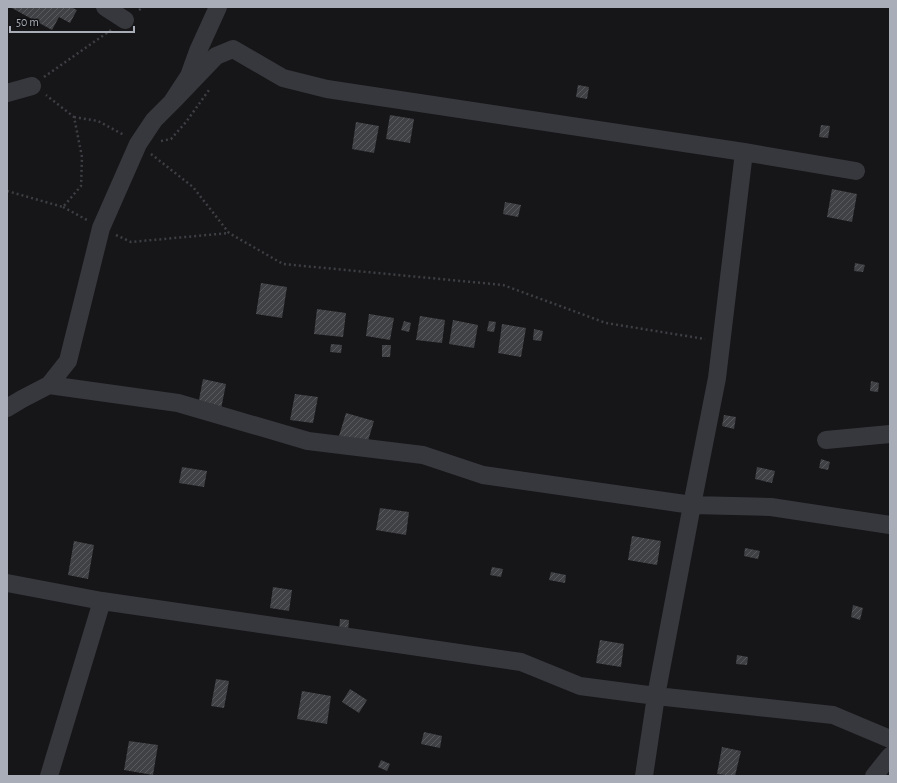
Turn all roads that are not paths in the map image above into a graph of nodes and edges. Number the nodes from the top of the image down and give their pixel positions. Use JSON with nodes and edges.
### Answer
{"nodes":[{"id":1,"x":105,"y":7,"type":"edge"},
{"id":2,"x":218,"y":7,"type":"edge"},
{"id":3,"x":126,"y":20,"type":"road end"},
{"id":4,"x":32,"y":86,"type":"road end"},
{"id":5,"x":7,"y":93,"type":"edge"},
{"id":6,"x":172,"y":102,"type":"junction"},
{"id":7,"x":744,"y":152,"type":"junction"},
{"id":8,"x":856,"y":171,"type":"dead end"},
{"id":9,"x":49,"y":385,"type":"junction"},
{"id":10,"x":7,"y":408,"type":"edge"},
{"id":11,"x":890,"y":434,"type":"edge"},
{"id":12,"x":826,"y":440,"type":"dead end"},
{"id":13,"x":692,"y":506,"type":"junction"},
{"id":14,"x":890,"y":525,"type":"edge"},
{"id":15,"x":7,"y":583,"type":"edge"},
{"id":16,"x":102,"y":601,"type":"junction"},
{"id":17,"x":656,"y":696,"type":"junction"},
{"id":18,"x":890,"y":739,"type":"edge"},
{"id":19,"x":890,"y":756,"type":"edge"},
{"id":20,"x":49,"y":776,"type":"edge"},
{"id":21,"x":644,"y":776,"type":"edge"},
{"id":22,"x":874,"y":776,"type":"edge"}],
"edges":[{"from":1,"to":3,"type":"street"},
{"from":2,"to":6,"type":"street"},
{"from":4,"to":5,"type":"street"},
{"from":6,"to":7,"type":"street"},
{"from":6,"to":9,"type":"street"},
{"from":7,"to":8,"type":"street"},
{"from":7,"to":13,"type":"street"},
{"from":9,"to":10,"type":"street"},
{"from":9,"to":13,"type":"street"},
{"from":11,"to":12,"type":"street"},
{"from":13,"to":14,"type":"street"},
{"from":13,"to":17,"type":"street"},
{"from":15,"to":16,"type":"street"},
{"from":16,"to":17,"type":"street"},
{"from":16,"to":20,"type":"street"},
{"from":17,"to":18,"type":"street"},
{"from":17,"to":21,"type":"street"},
{"from":19,"to":22,"type":"street"}]}
